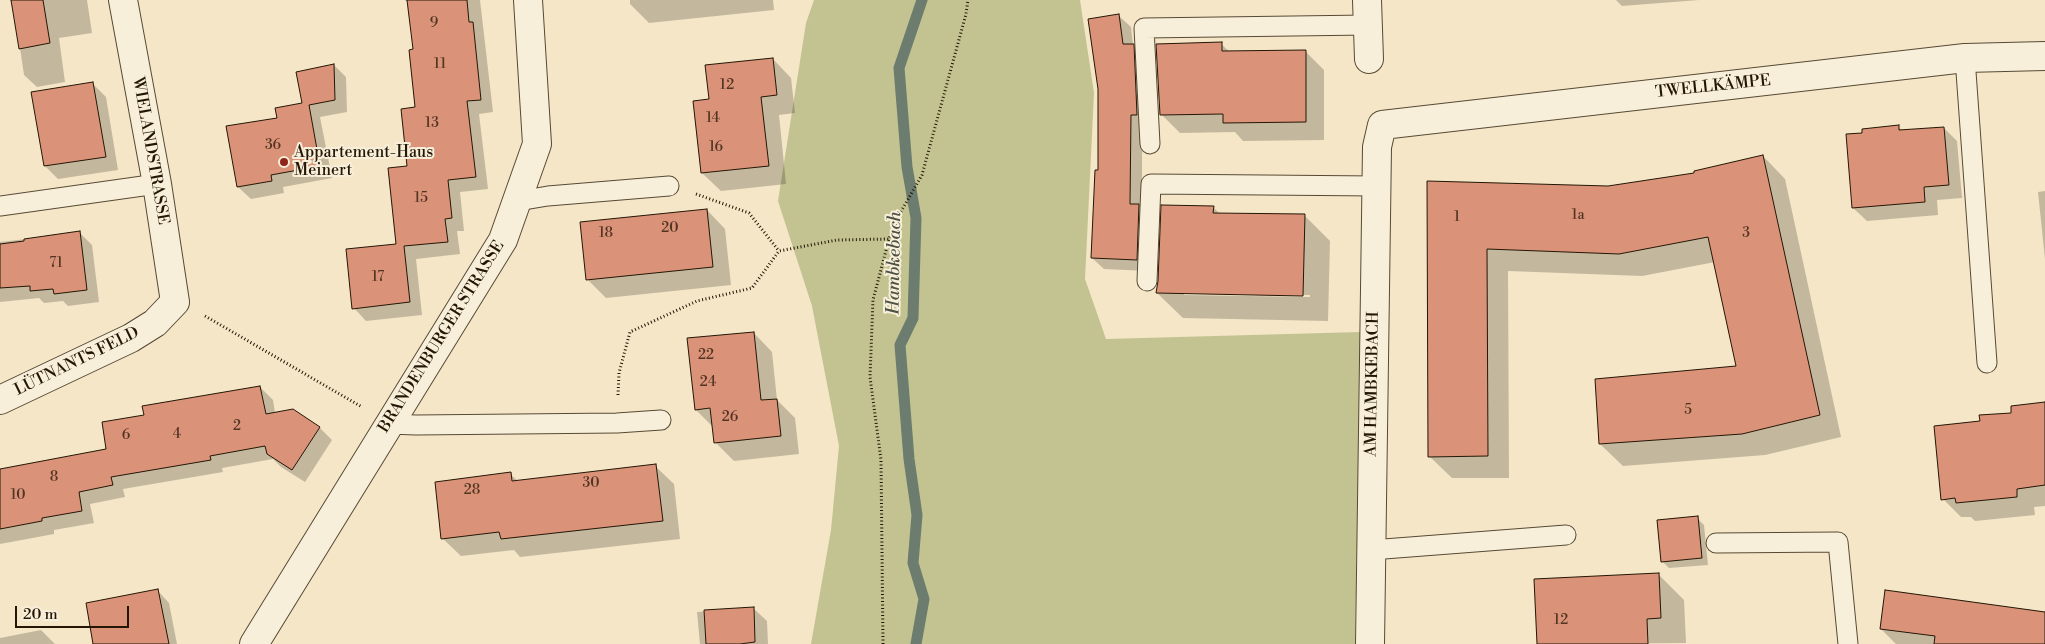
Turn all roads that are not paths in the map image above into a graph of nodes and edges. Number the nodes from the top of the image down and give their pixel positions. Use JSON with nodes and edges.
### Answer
{"nodes":[{"id":1,"x":123,"y":0,"type":"edge"},
{"id":2,"x":528,"y":0,"type":"edge"},
{"id":3,"x":1368,"y":13,"type":"edge"},
{"id":4,"x":2045,"y":56,"type":"edge"},
{"id":5,"x":1965,"y":58,"type":"junction"},
{"id":6,"x":1369,"y":59,"type":"dead end"},
{"id":7,"x":1382,"y":125,"type":"joint"},
{"id":8,"x":1150,"y":144,"type":"dead end"},
{"id":9,"x":157,"y":184,"type":"junction"},
{"id":10,"x":669,"y":186,"type":"road end"},
{"id":11,"x":1376,"y":186,"type":"junction"},
{"id":12,"x":518,"y":201,"type":"junction"},
{"id":13,"x":0,"y":206,"type":"edge"},
{"id":14,"x":1147,"y":281,"type":"dead end"},
{"id":15,"x":175,"y":302,"type":"joint"},
{"id":16,"x":1987,"y":363,"type":"dead end"},
{"id":17,"x":0,"y":400,"type":"edge"},
{"id":18,"x":661,"y":420,"type":"dead end"},
{"id":19,"x":389,"y":424,"type":"junction"},
{"id":20,"x":1566,"y":535,"type":"dead end"},
{"id":21,"x":1716,"y":543,"type":"dead end"},
{"id":22,"x":1371,"y":550,"type":"junction"},
{"id":23,"x":254,"y":644,"type":"edge"},
{"id":24,"x":1370,"y":644,"type":"edge"},
{"id":25,"x":1848,"y":644,"type":"edge"}],
"edges":[{"from":1,"to":9,"type":"street","name":"WIELANDSTRASSE"},
{"from":2,"to":12,"type":"street","name":"BRANDENBURGER STRASSE"},
{"from":3,"to":6,"type":"street"},
{"from":3,"to":8,"type":"lane"},
{"from":4,"to":5,"type":"street","name":"TWELLKÄMPE"},
{"from":5,"to":7,"type":"street","name":"TWELLKÄMPE"},
{"from":5,"to":16,"type":"lane"},
{"from":7,"to":11,"type":"street","name":"AM HAMBKEBACH"},
{"from":9,"to":13,"type":"lane"},
{"from":9,"to":15,"type":"street","name":"WIELANDSTRASSE"},
{"from":10,"to":12,"type":"lane"},
{"from":11,"to":14,"type":"lane"},
{"from":11,"to":22,"type":"street","name":"AM HAMBKEBACH"},
{"from":12,"to":19,"type":"street","name":"BRANDENBURGER STRASSE"},
{"from":15,"to":17,"type":"street","name":"LÜTNANTS FELD"},
{"from":18,"to":19,"type":"lane"},
{"from":19,"to":23,"type":"street","name":"BRANDENBURGER STRASSE"},
{"from":20,"to":22,"type":"lane"},
{"from":21,"to":25,"type":"lane"},
{"from":22,"to":24,"type":"street","name":"AM HAMBKEBACH"}]}
